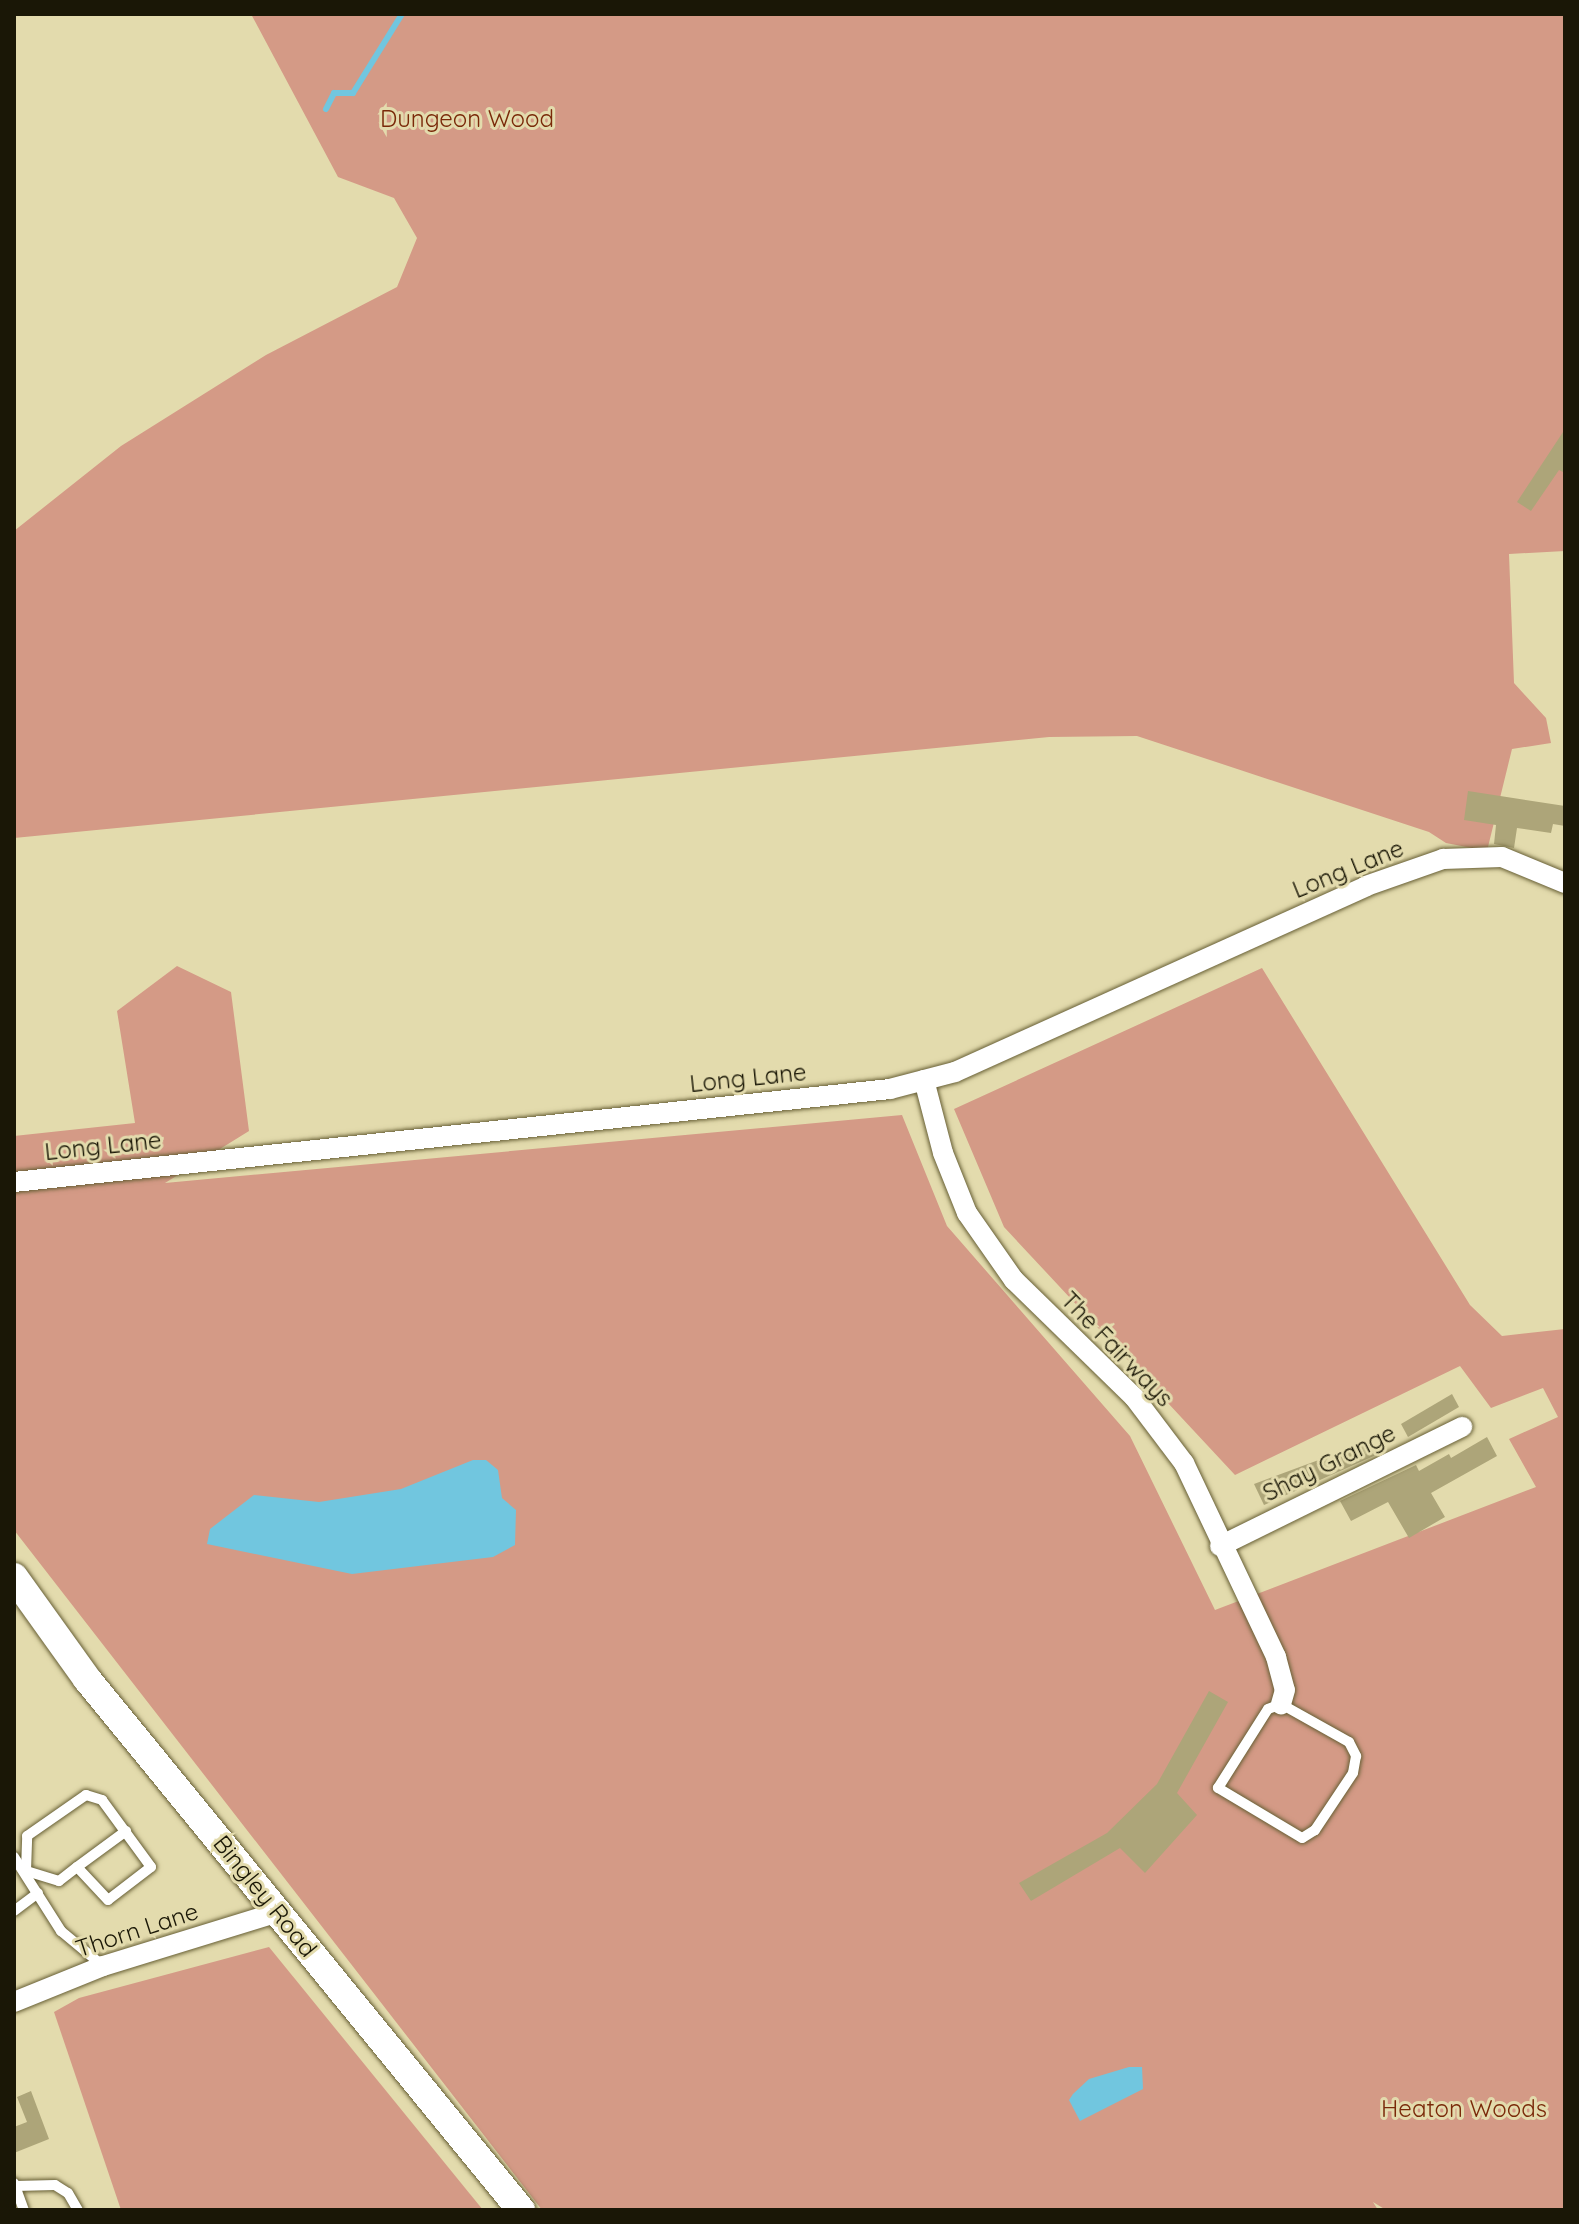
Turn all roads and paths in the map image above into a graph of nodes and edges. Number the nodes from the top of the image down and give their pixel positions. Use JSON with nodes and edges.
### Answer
{"nodes":[{"id":1,"x":1565,"y":883,"type":"edge"},
{"id":2,"x":924,"y":1080,"type":"junction"},
{"id":3,"x":14,"y":1182,"type":"edge"},
{"id":4,"x":1462,"y":1427,"type":"dead end"},
{"id":5,"x":1220,"y":1546,"type":"junction"},
{"id":6,"x":14,"y":1577,"type":"edge"},
{"id":7,"x":1281,"y":1704,"type":"junction"},
{"id":8,"x":126,"y":1831,"type":"junction"},
{"id":9,"x":14,"y":1857,"type":"edge"},
{"id":10,"x":77,"y":1867,"type":"junction"},
{"id":11,"x":26,"y":1871,"type":"junction"},
{"id":12,"x":38,"y":1893,"type":"junction"},
{"id":13,"x":14,"y":1911,"type":"edge"},
{"id":14,"x":278,"y":1912,"type":"junction"},
{"id":15,"x":103,"y":1966,"type":"junction"},
{"id":16,"x":14,"y":2002,"type":"edge"},
{"id":17,"x":15,"y":2185,"type":"edge"},
{"id":18,"x":24,"y":2210,"type":"edge"},
{"id":19,"x":78,"y":2210,"type":"edge"},
{"id":20,"x":521,"y":2210,"type":"edge"}],
"edges":[{"from":1,"to":2,"type":"street","name":"Long Lane"},
{"from":2,"to":3,"type":"street","name":"Long Lane"},
{"from":2,"to":5,"type":"street","name":"The Fairways"},
{"from":4,"to":5,"type":"street","name":"Shay Grange"},
{"from":5,"to":7,"type":"street","name":"The Fairways"},
{"from":6,"to":14,"type":"main road","name":"Bingley Road"},
{"from":7,"to":7,"type":"lane"},
{"from":8,"to":10,"type":"lane"},
{"from":8,"to":10,"type":"lane"},
{"from":8,"to":11,"type":"lane"},
{"from":9,"to":11,"type":"lane"},
{"from":10,"to":11,"type":"lane"},
{"from":11,"to":12,"type":"lane"},
{"from":12,"to":13,"type":"lane"},
{"from":12,"to":15,"type":"lane"},
{"from":14,"to":15,"type":"street","name":"Thorn Lane"},
{"from":14,"to":20,"type":"main road","name":"Bingley Road"},
{"from":15,"to":16,"type":"street","name":"Thorn Lane"},
{"from":17,"to":18,"type":"lane"},
{"from":17,"to":19,"type":"lane"}]}
